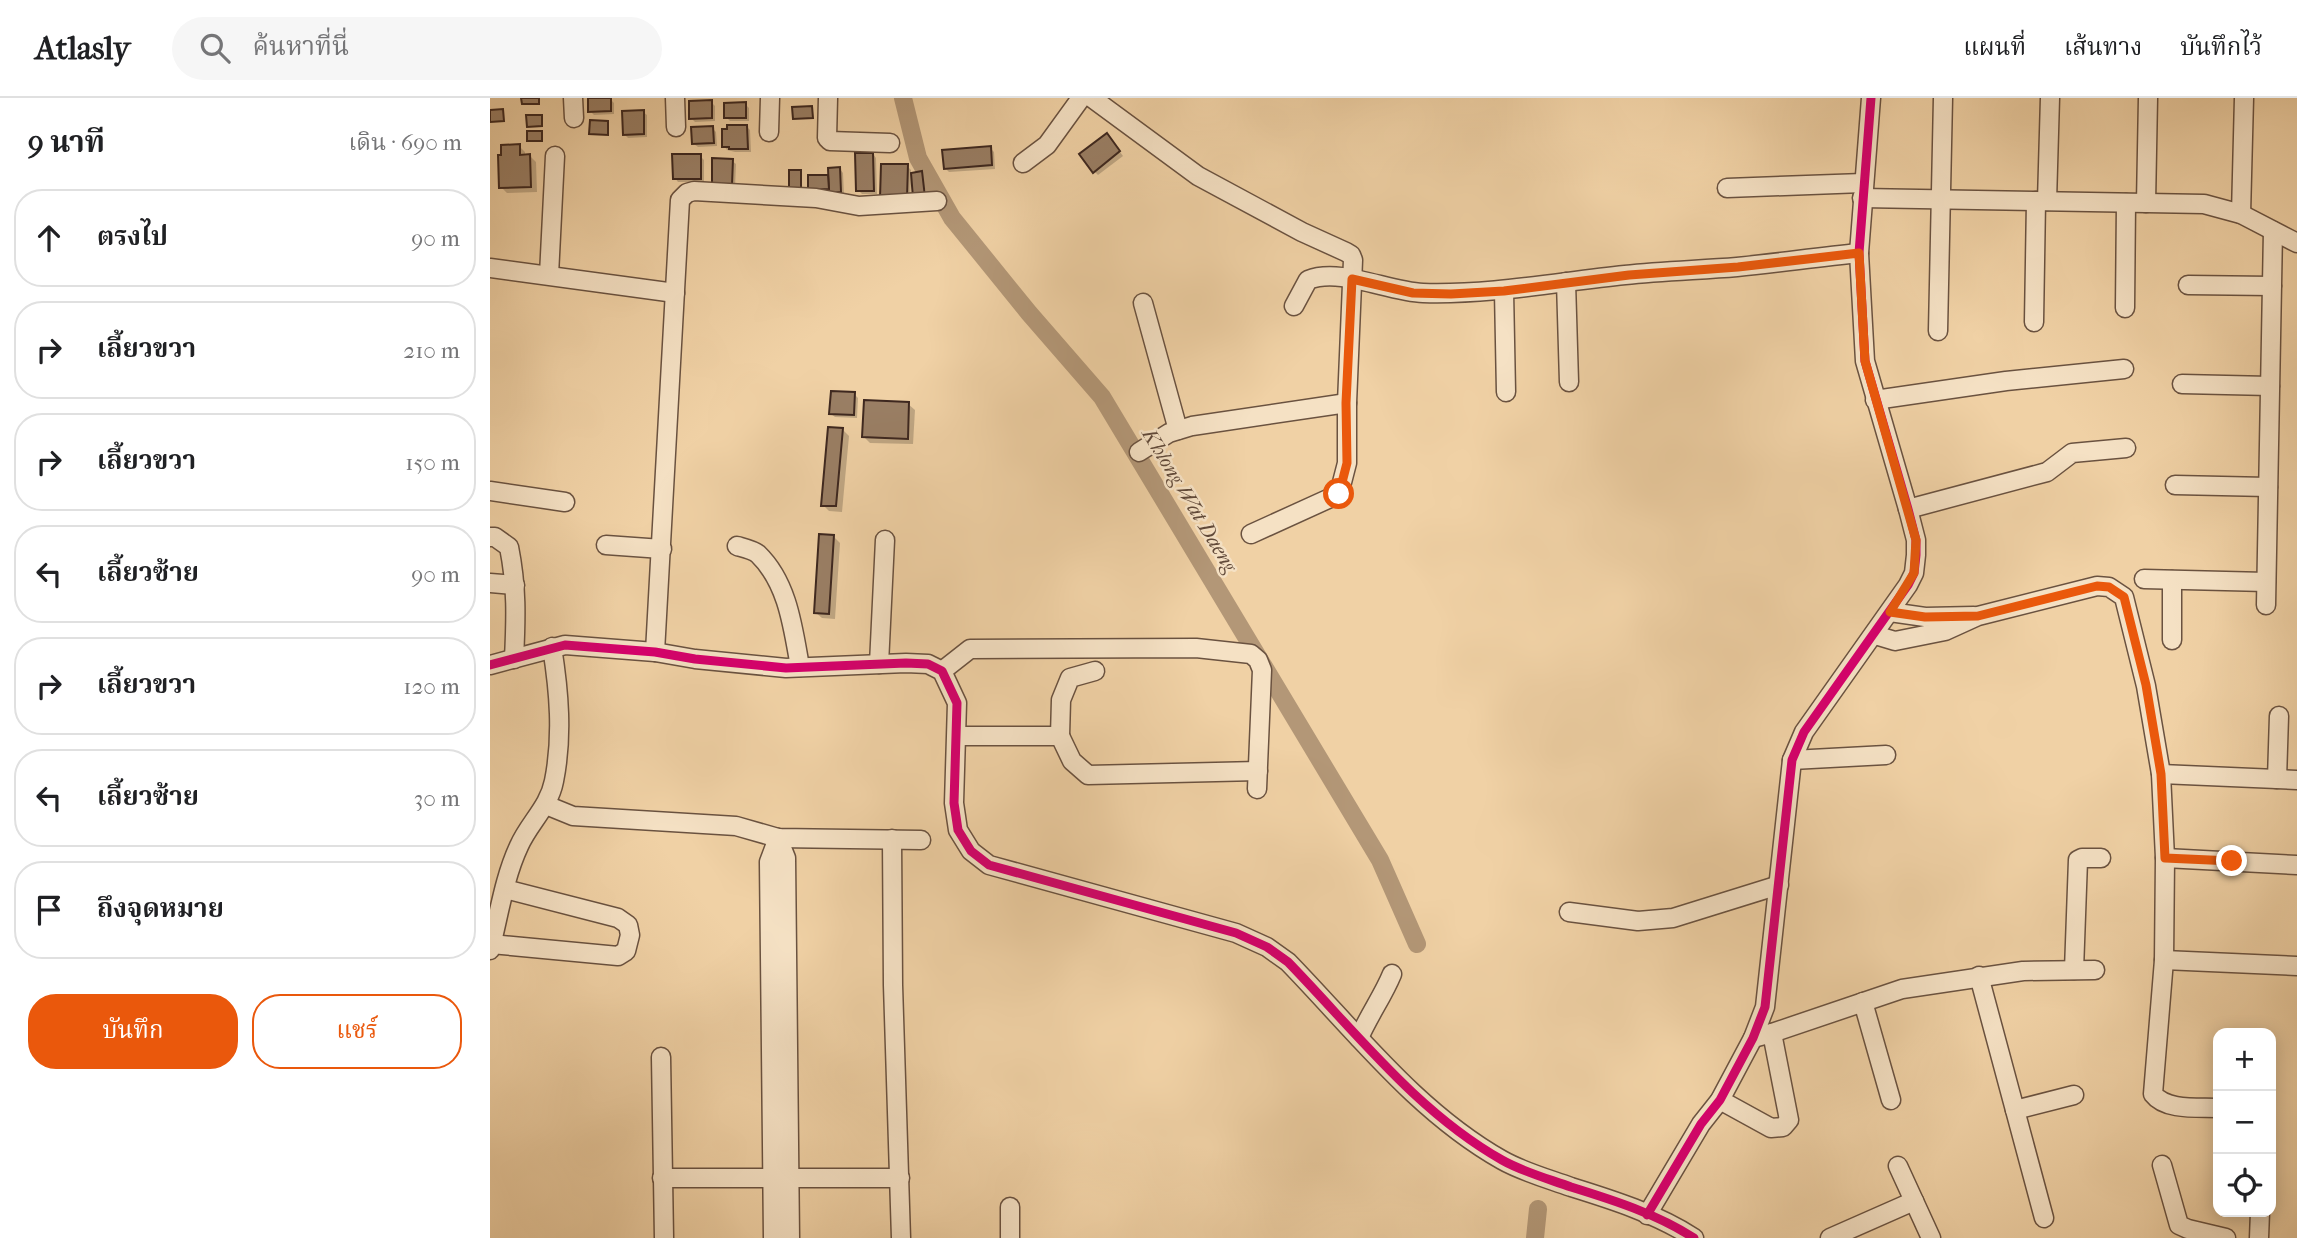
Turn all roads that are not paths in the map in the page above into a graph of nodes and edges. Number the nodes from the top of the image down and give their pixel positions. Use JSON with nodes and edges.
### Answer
{"nodes":[{"id":1,"x":573,"y":98,"type":"edge"},
{"id":2,"x":675,"y":98,"type":"edge"},
{"id":3,"x":770,"y":98,"type":"edge"},
{"id":4,"x":828,"y":98,"type":"edge"},
{"id":5,"x":1081,"y":98,"type":"edge"},
{"id":6,"x":1093,"y":98,"type":"edge"},
{"id":7,"x":1871,"y":98,"type":"edge"},
{"id":8,"x":1943,"y":98,"type":"edge"},
{"id":9,"x":2050,"y":98,"type":"edge"},
{"id":10,"x":2148,"y":98,"type":"edge"},
{"id":11,"x":2244,"y":98,"type":"edge"},
{"id":12,"x":574,"y":118,"type":"dead end"},
{"id":13,"x":676,"y":127,"type":"dead end"},
{"id":14,"x":769,"y":132,"type":"dead end"},
{"id":15,"x":890,"y":143,"type":"dead end"},
{"id":16,"x":555,"y":156,"type":"dead end"},
{"id":17,"x":1023,"y":163,"type":"dead end"},
{"id":18,"x":1727,"y":188,"type":"dead end"},
{"id":19,"x":1863,"y":191,"type":"junction"},
{"id":20,"x":1941,"y":199,"type":"junction"},
{"id":21,"x":937,"y":201,"type":"dead end"},
{"id":22,"x":2042,"y":201,"type":"junction"},
{"id":23,"x":2126,"y":203,"type":"junction"},
{"id":24,"x":2146,"y":203,"type":"junction"},
{"id":25,"x":2241,"y":214,"type":"junction"},
{"id":26,"x":2273,"y":231,"type":"junction"},
{"id":27,"x":2297,"y":243,"type":"edge"},
{"id":28,"x":1859,"y":253,"type":"junction"},
{"id":29,"x":490,"y":268,"type":"edge"},
{"id":30,"x":549,"y":275,"type":"junction"},
{"id":31,"x":1352,"y":279,"type":"junction"},
{"id":32,"x":1566,"y":282,"type":"junction"},
{"id":33,"x":2188,"y":285,"type":"dead end"},
{"id":34,"x":2272,"y":286,"type":"junction"},
{"id":35,"x":1504,"y":291,"type":"junction"},
{"id":36,"x":675,"y":293,"type":"junction"},
{"id":37,"x":1143,"y":303,"type":"dead end"},
{"id":38,"x":1294,"y":306,"type":"dead end"},
{"id":39,"x":2125,"y":308,"type":"dead end"},
{"id":40,"x":2034,"y":322,"type":"dead end"},
{"id":41,"x":1938,"y":331,"type":"dead end"},
{"id":42,"x":2124,"y":369,"type":"dead end"},
{"id":43,"x":1569,"y":382,"type":"dead end"},
{"id":44,"x":2182,"y":384,"type":"dead end"},
{"id":45,"x":2270,"y":386,"type":"junction"},
{"id":46,"x":1506,"y":392,"type":"dead end"},
{"id":47,"x":1875,"y":400,"type":"junction"},
{"id":48,"x":1346,"y":403,"type":"junction"},
{"id":49,"x":1178,"y":430,"type":"junction"},
{"id":50,"x":2126,"y":448,"type":"dead end"},
{"id":51,"x":1139,"y":452,"type":"dead end"},
{"id":52,"x":2175,"y":485,"type":"dead end"},
{"id":53,"x":2268,"y":487,"type":"junction"},
{"id":54,"x":490,"y":491,"type":"edge"},
{"id":55,"x":565,"y":502,"type":"dead end"},
{"id":56,"x":1908,"y":509,"type":"junction"},
{"id":57,"x":1251,"y":534,"type":"dead end"},
{"id":58,"x":490,"y":537,"type":"edge"},
{"id":59,"x":885,"y":540,"type":"dead end"},
{"id":60,"x":606,"y":545,"type":"dead end"},
{"id":61,"x":737,"y":546,"type":"dead end"},
{"id":62,"x":662,"y":549,"type":"junction"},
{"id":63,"x":2144,"y":579,"type":"dead end"},
{"id":64,"x":2172,"y":580,"type":"junction"},
{"id":65,"x":2266,"y":582,"type":"junction"},
{"id":66,"x":490,"y":583,"type":"edge"},
{"id":67,"x":515,"y":585,"type":"junction"},
{"id":68,"x":2266,"y":605,"type":"dead end"},
{"id":69,"x":1890,"y":612,"type":"junction"},
{"id":70,"x":1978,"y":616,"type":"junction"},
{"id":71,"x":1875,"y":635,"type":"junction"},
{"id":72,"x":2172,"y":640,"type":"dead end"},
{"id":73,"x":552,"y":647,"type":"junction"},
{"id":74,"x":655,"y":652,"type":"junction"},
{"id":75,"x":514,"y":659,"type":"junction"},
{"id":76,"x":879,"y":664,"type":"junction"},
{"id":77,"x":490,"y":666,"type":"edge"},
{"id":78,"x":800,"y":667,"type":"junction"},
{"id":79,"x":942,"y":671,"type":"junction"},
{"id":80,"x":1095,"y":671,"type":"dead end"},
{"id":81,"x":2279,"y":716,"type":"dead end"},
{"id":82,"x":957,"y":736,"type":"junction"},
{"id":83,"x":1060,"y":736,"type":"junction"},
{"id":84,"x":1886,"y":755,"type":"dead end"},
{"id":85,"x":1792,"y":761,"type":"junction"},
{"id":86,"x":2161,"y":774,"type":"junction"},
{"id":87,"x":2277,"y":779,"type":"junction"},
{"id":88,"x":2297,"y":780,"type":"edge"},
{"id":89,"x":547,"y":804,"type":"junction"},
{"id":90,"x":778,"y":838,"type":"junction"},
{"id":91,"x":892,"y":839,"type":"junction"},
{"id":92,"x":921,"y":840,"type":"dead end"},
{"id":93,"x":2101,"y":858,"type":"dead end"},
{"id":94,"x":2165,"y":858,"type":"junction"},
{"id":95,"x":2297,"y":865,"type":"edge"},
{"id":96,"x":1779,"y":885,"type":"junction"},
{"id":97,"x":505,"y":889,"type":"junction"},
{"id":98,"x":1569,"y":912,"type":"dead end"},
{"id":99,"x":494,"y":917,"type":"edge"},
{"id":100,"x":491,"y":947,"type":"edge"},
{"id":101,"x":2164,"y":960,"type":"junction"},
{"id":102,"x":2297,"y":966,"type":"edge"},
{"id":103,"x":2074,"y":970,"type":"junction"},
{"id":104,"x":2095,"y":970,"type":"dead end"},
{"id":105,"x":1392,"y":974,"type":"dead end"},
{"id":106,"x":1979,"y":975,"type":"junction"},
{"id":107,"x":1863,"y":1002,"type":"junction"},
{"id":108,"x":1772,"y":1033,"type":"junction"},
{"id":109,"x":1359,"y":1038,"type":"junction"},
{"id":110,"x":1753,"y":1038,"type":"junction"},
{"id":111,"x":661,"y":1056,"type":"dead end"},
{"id":112,"x":2074,"y":1095,"type":"dead end"},
{"id":113,"x":1720,"y":1100,"type":"junction"},
{"id":114,"x":1891,"y":1100,"type":"dead end"},
{"id":115,"x":2213,"y":1108,"type":"edge"},
{"id":116,"x":2015,"y":1110,"type":"junction"},
{"id":117,"x":2162,"y":1165,"type":"dead end"},
{"id":118,"x":1898,"y":1166,"type":"dead end"},
{"id":119,"x":662,"y":1178,"type":"junction"},
{"id":120,"x":781,"y":1178,"type":"junction"},
{"id":121,"x":900,"y":1178,"type":"junction"},
{"id":122,"x":1914,"y":1201,"type":"junction"},
{"id":123,"x":1010,"y":1207,"type":"dead end"},
{"id":124,"x":1647,"y":1215,"type":"junction"},
{"id":125,"x":2260,"y":1217,"type":"edge"},
{"id":126,"x":2044,"y":1218,"type":"dead end"},
{"id":127,"x":663,"y":1238,"type":"edge"},
{"id":128,"x":773,"y":1238,"type":"edge"},
{"id":129,"x":790,"y":1238,"type":"edge"},
{"id":130,"x":901,"y":1238,"type":"edge"},
{"id":131,"x":1010,"y":1238,"type":"edge"},
{"id":132,"x":1694,"y":1238,"type":"edge"},
{"id":133,"x":1830,"y":1238,"type":"edge"},
{"id":134,"x":1931,"y":1238,"type":"edge"},
{"id":135,"x":2226,"y":1238,"type":"edge"},
{"id":136,"x":2259,"y":1238,"type":"edge"}],
"edges":[{"from":1,"to":12,"type":"street"},
{"from":2,"to":13,"type":"street"},
{"from":3,"to":14,"type":"street"},
{"from":4,"to":15,"type":"street"},
{"from":5,"to":17,"type":"street"},
{"from":6,"to":31,"type":"street"},
{"from":7,"to":19,"type":"street"},
{"from":8,"to":20,"type":"street"},
{"from":9,"to":22,"type":"street"},
{"from":10,"to":24,"type":"street"},
{"from":11,"to":25,"type":"street"},
{"from":16,"to":30,"type":"street"},
{"from":18,"to":19,"type":"street"},
{"from":19,"to":20,"type":"street"},
{"from":19,"to":28,"type":"street"},
{"from":20,"to":22,"type":"street"},
{"from":20,"to":41,"type":"street"},
{"from":21,"to":36,"type":"street"},
{"from":22,"to":23,"type":"street"},
{"from":22,"to":40,"type":"street"},
{"from":23,"to":24,"type":"street"},
{"from":23,"to":39,"type":"street"},
{"from":24,"to":25,"type":"street"},
{"from":25,"to":26,"type":"street"},
{"from":26,"to":27,"type":"street"},
{"from":26,"to":34,"type":"street"},
{"from":28,"to":32,"type":"street"},
{"from":28,"to":47,"type":"street"},
{"from":29,"to":30,"type":"street"},
{"from":30,"to":36,"type":"street"},
{"from":31,"to":35,"type":"street"},
{"from":31,"to":38,"type":"street"},
{"from":31,"to":48,"type":"street"},
{"from":32,"to":35,"type":"street"},
{"from":32,"to":43,"type":"street"},
{"from":33,"to":34,"type":"street"},
{"from":34,"to":45,"type":"street"},
{"from":35,"to":46,"type":"street"},
{"from":36,"to":62,"type":"street"},
{"from":37,"to":49,"type":"street"},
{"from":42,"to":47,"type":"street"},
{"from":44,"to":45,"type":"street"},
{"from":45,"to":53,"type":"street"},
{"from":47,"to":56,"type":"street"},
{"from":48,"to":49,"type":"street"},
{"from":48,"to":57,"type":"street"},
{"from":49,"to":51,"type":"street"},
{"from":50,"to":56,"type":"street"},
{"from":52,"to":53,"type":"street"},
{"from":53,"to":65,"type":"street"},
{"from":54,"to":55,"type":"street"},
{"from":56,"to":69,"type":"street"},
{"from":58,"to":67,"type":"street"},
{"from":59,"to":76,"type":"street"},
{"from":60,"to":62,"type":"street"},
{"from":61,"to":78,"type":"street"},
{"from":62,"to":74,"type":"street"},
{"from":63,"to":64,"type":"street"},
{"from":64,"to":65,"type":"street"},
{"from":64,"to":72,"type":"street"},
{"from":65,"to":68,"type":"street"},
{"from":66,"to":67,"type":"street"},
{"from":67,"to":75,"type":"street"},
{"from":69,"to":70,"type":"street"},
{"from":69,"to":71,"type":"street"},
{"from":70,"to":71,"type":"street"},
{"from":70,"to":86,"type":"street"},
{"from":71,"to":85,"type":"street"},
{"from":73,"to":74,"type":"street"},
{"from":73,"to":75,"type":"street"},
{"from":73,"to":89,"type":"street"},
{"from":74,"to":78,"type":"street"},
{"from":75,"to":77,"type":"street"},
{"from":76,"to":78,"type":"street"},
{"from":76,"to":79,"type":"street"},
{"from":79,"to":82,"type":"street"},
{"from":79,"to":83,"type":"street"},
{"from":80,"to":83,"type":"street"},
{"from":81,"to":87,"type":"street"},
{"from":82,"to":83,"type":"street"},
{"from":82,"to":109,"type":"street"},
{"from":84,"to":85,"type":"street"},
{"from":85,"to":96,"type":"street"},
{"from":86,"to":87,"type":"street"},
{"from":86,"to":94,"type":"street"},
{"from":87,"to":88,"type":"street"},
{"from":89,"to":90,"type":"street"},
{"from":89,"to":97,"type":"street"},
{"from":90,"to":91,"type":"street"},
{"from":90,"to":120,"type":"street"},
{"from":91,"to":92,"type":"street"},
{"from":91,"to":121,"type":"street"},
{"from":93,"to":103,"type":"street"},
{"from":94,"to":95,"type":"street"},
{"from":94,"to":101,"type":"street"},
{"from":96,"to":98,"type":"street"},
{"from":96,"to":110,"type":"street"},
{"from":97,"to":99,"type":"street"},
{"from":97,"to":100,"type":"street"},
{"from":99,"to":100,"type":"street"},
{"from":101,"to":102,"type":"street"},
{"from":101,"to":115,"type":"street"},
{"from":103,"to":104,"type":"street"},
{"from":103,"to":106,"type":"street"},
{"from":105,"to":109,"type":"street"},
{"from":106,"to":107,"type":"street"},
{"from":106,"to":116,"type":"street"},
{"from":107,"to":108,"type":"street"},
{"from":107,"to":114,"type":"street"},
{"from":108,"to":110,"type":"street"},
{"from":108,"to":113,"type":"street"},
{"from":109,"to":124,"type":"street"},
{"from":110,"to":113,"type":"street"},
{"from":111,"to":119,"type":"street"},
{"from":112,"to":116,"type":"street"},
{"from":113,"to":124,"type":"street"},
{"from":116,"to":126,"type":"street"},
{"from":117,"to":135,"type":"street"},
{"from":118,"to":122,"type":"street"},
{"from":119,"to":120,"type":"street"},
{"from":119,"to":127,"type":"street"},
{"from":120,"to":121,"type":"street"},
{"from":120,"to":128,"type":"street"},
{"from":120,"to":129,"type":"street"},
{"from":121,"to":130,"type":"street"},
{"from":122,"to":133,"type":"street"},
{"from":122,"to":134,"type":"street"},
{"from":123,"to":131,"type":"street"},
{"from":124,"to":132,"type":"street"},
{"from":125,"to":136,"type":"street"}]}
